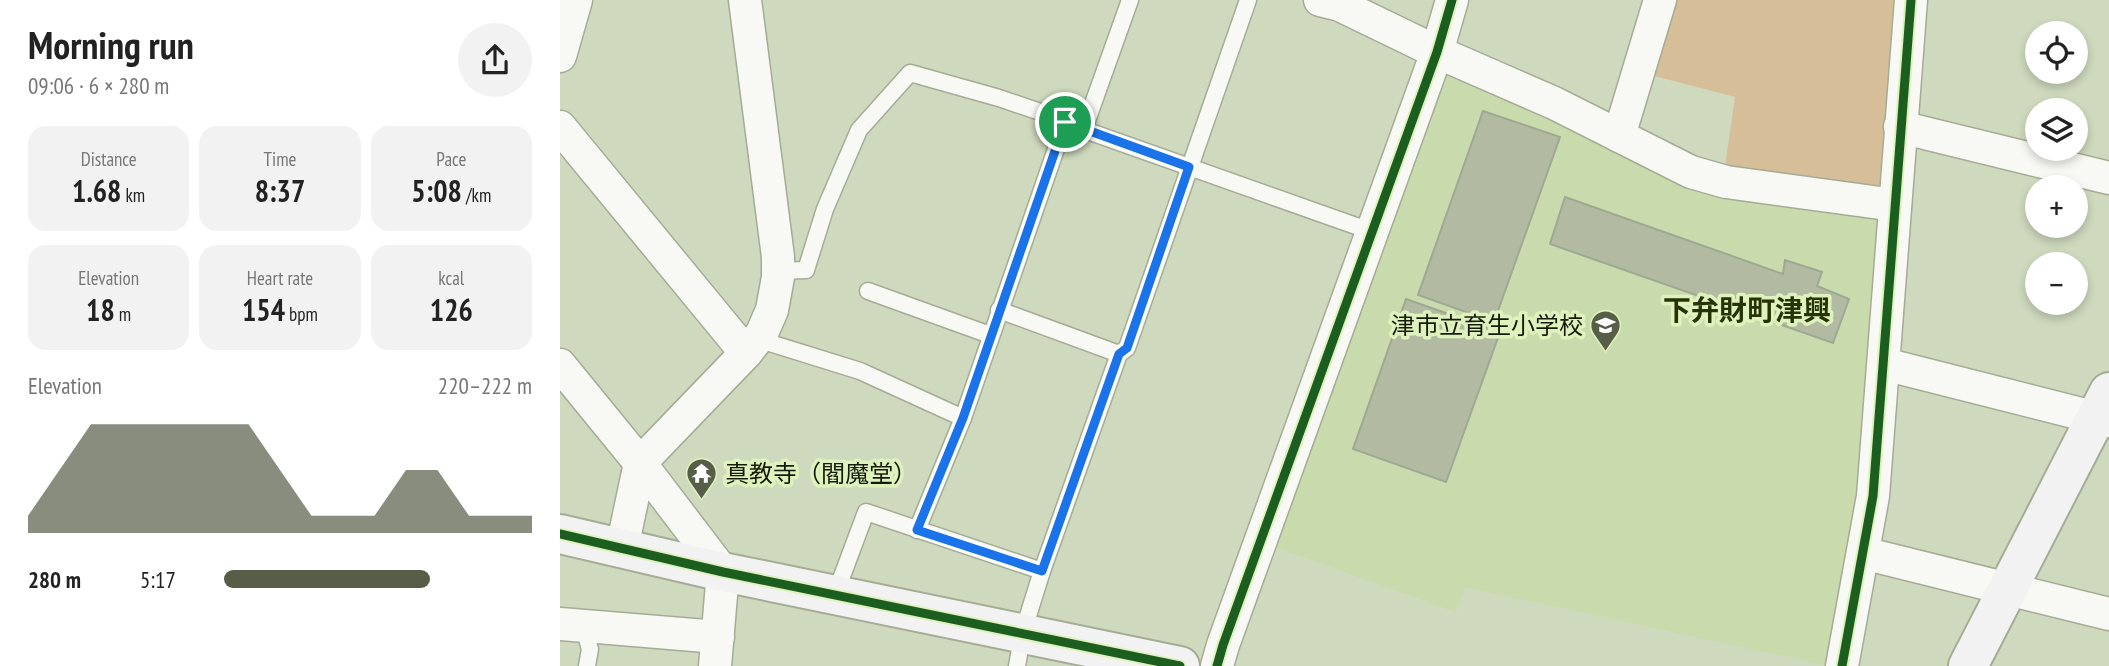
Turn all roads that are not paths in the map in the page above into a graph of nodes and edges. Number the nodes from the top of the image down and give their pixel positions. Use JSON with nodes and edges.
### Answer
{"nodes":[{"id":1,"x":576,"y":0,"type":"edge"},
{"id":2,"x":745,"y":0,"type":"edge"},
{"id":3,"x":1129,"y":0,"type":"edge"},
{"id":4,"x":1248,"y":0,"type":"edge"},
{"id":5,"x":1320,"y":0,"type":"edge"},
{"id":6,"x":1452,"y":0,"type":"edge"},
{"id":7,"x":1660,"y":0,"type":"edge"},
{"id":8,"x":1911,"y":0,"type":"edge"},
{"id":9,"x":1437,"y":52,"type":"junction"},
{"id":10,"x":560,"y":56,"type":"edge"},
{"id":11,"x":1065,"y":122,"type":"junction"},
{"id":12,"x":560,"y":127,"type":"edge"},
{"id":13,"x":1900,"y":127,"type":"junction"},
{"id":14,"x":1084,"y":129,"type":"junction"},
{"id":15,"x":1619,"y":136,"type":"junction"},
{"id":16,"x":1189,"y":167,"type":"junction"},
{"id":17,"x":2109,"y":178,"type":"edge"},
{"id":18,"x":1895,"y":205,"type":"junction"},
{"id":19,"x":1373,"y":232,"type":"junction"},
{"id":20,"x":778,"y":271,"type":"junction"},
{"id":21,"x":868,"y":291,"type":"dead end"},
{"id":22,"x":999,"y":310,"type":"junction"},
{"id":23,"x":990,"y":335,"type":"junction"},
{"id":24,"x":752,"y":346,"type":"junction"},
{"id":25,"x":1119,"y":354,"type":"junction"},
{"id":26,"x":1884,"y":364,"type":"junction"},
{"id":27,"x":560,"y":365,"type":"edge"},
{"id":28,"x":2105,"y":410,"type":"edge"},
{"id":29,"x":963,"y":418,"type":"junction"},
{"id":30,"x":640,"y":463,"type":"junction"},
{"id":31,"x":917,"y":530,"type":"junction"},
{"id":32,"x":560,"y":534,"type":"edge"},
{"id":33,"x":622,"y":548,"type":"junction"},
{"id":34,"x":1863,"y":553,"type":"junction"},
{"id":35,"x":1042,"y":571,"type":"junction"},
{"id":36,"x":723,"y":572,"type":"junction"},
{"id":37,"x":2008,"y":589,"type":"junction"},
{"id":38,"x":835,"y":595,"type":"junction"},
{"id":39,"x":2109,"y":614,"type":"edge"},
{"id":40,"x":571,"y":625,"type":"edge"},
{"id":41,"x":1020,"y":649,"type":"edge"},
{"id":42,"x":716,"y":651,"type":"edge"},
{"id":43,"x":587,"y":666,"type":"edge"},
{"id":44,"x":1180,"y":666,"type":"edge"},
{"id":45,"x":1217,"y":666,"type":"edge"},
{"id":46,"x":1842,"y":666,"type":"edge"},
{"id":47,"x":1968,"y":666,"type":"edge"}],
"edges":[{"from":1,"to":10,"type":"street"},
{"from":2,"to":20,"type":"street"},
{"from":3,"to":14,"type":"lane"},
{"from":4,"to":16,"type":"lane"},
{"from":5,"to":9,"type":"street"},
{"from":6,"to":9,"type":"street"},
{"from":7,"to":15,"type":"street"},
{"from":8,"to":13,"type":"street"},
{"from":9,"to":15,"type":"street"},
{"from":9,"to":19,"type":"street"},
{"from":11,"to":14,"type":"lane"},
{"from":11,"to":20,"type":"lane"},
{"from":11,"to":22,"type":"lane"},
{"from":12,"to":24,"type":"street"},
{"from":13,"to":17,"type":"street"},
{"from":13,"to":18,"type":"street"},
{"from":14,"to":16,"type":"lane"},
{"from":15,"to":18,"type":"street"},
{"from":16,"to":19,"type":"lane"},
{"from":16,"to":25,"type":"lane"},
{"from":18,"to":26,"type":"street"},
{"from":19,"to":45,"type":"street"},
{"from":20,"to":24,"type":"street"},
{"from":21,"to":23,"type":"lane"},
{"from":22,"to":23,"type":"lane"},
{"from":22,"to":25,"type":"lane"},
{"from":23,"to":29,"type":"lane"},
{"from":24,"to":29,"type":"lane"},
{"from":24,"to":30,"type":"street"},
{"from":25,"to":35,"type":"lane"},
{"from":26,"to":28,"type":"street"},
{"from":26,"to":34,"type":"street"},
{"from":27,"to":30,"type":"street"},
{"from":28,"to":37,"type":"street"},
{"from":29,"to":31,"type":"lane"},
{"from":30,"to":33,"type":"street"},
{"from":30,"to":36,"type":"street"},
{"from":31,"to":35,"type":"lane"},
{"from":31,"to":38,"type":"lane"},
{"from":32,"to":33,"type":"street"},
{"from":33,"to":36,"type":"street"},
{"from":34,"to":37,"type":"street"},
{"from":34,"to":46,"type":"street"},
{"from":35,"to":41,"type":"lane"},
{"from":36,"to":38,"type":"street"},
{"from":36,"to":42,"type":"street"},
{"from":37,"to":39,"type":"street"},
{"from":37,"to":47,"type":"street"},
{"from":38,"to":41,"type":"street"},
{"from":40,"to":42,"type":"street"},
{"from":40,"to":43,"type":"lane"},
{"from":41,"to":44,"type":"street"}]}
